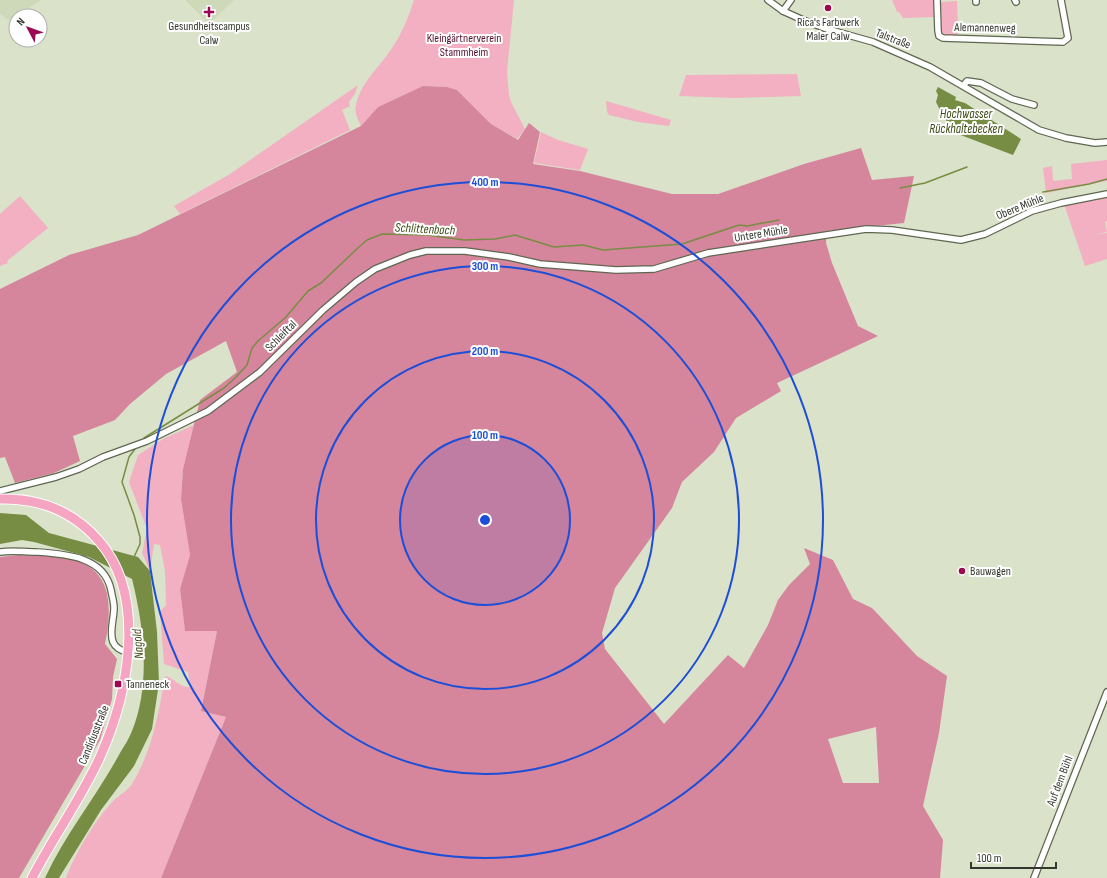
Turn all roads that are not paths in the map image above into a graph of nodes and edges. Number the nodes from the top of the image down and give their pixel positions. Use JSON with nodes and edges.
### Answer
{"nodes":[{"id":1,"x":768,"y":0,"type":"edge"},
{"id":2,"x":791,"y":0,"type":"edge"},
{"id":3,"x":937,"y":0,"type":"edge"},
{"id":4,"x":1061,"y":0,"type":"edge"},
{"id":5,"x":783,"y":11,"type":"junction"},
{"id":6,"x":964,"y":85,"type":"junction"},
{"id":7,"x":1034,"y":106,"type":"dead end"},
{"id":8,"x":1107,"y":142,"type":"edge"},
{"id":9,"x":1107,"y":194,"type":"edge"},
{"id":10,"x":943,"y":238,"type":"joint"},
{"id":11,"x":584,"y":268,"type":"joint"},
{"id":12,"x":0,"y":490,"type":"edge"},
{"id":13,"x":0,"y":499,"type":"edge"},
{"id":14,"x":0,"y":552,"type":"edge"},
{"id":15,"x":127,"y":652,"type":"junction"},
{"id":16,"x":1107,"y":692,"type":"edge"},
{"id":17,"x":32,"y":878,"type":"edge"},
{"id":18,"x":1034,"y":878,"type":"edge"}],
"edges":[{"from":1,"to":5,"type":"street","name":"Talstraße"},
{"from":2,"to":5,"type":"street"},
{"from":3,"to":4,"type":"street","name":"Alemannenweg"},
{"from":5,"to":6,"type":"street","name":"Talstraße"},
{"from":6,"to":7,"type":"street"},
{"from":6,"to":8,"type":"street","name":"Talstraße"},
{"from":9,"to":10,"type":"street","name":"Obere Mühle"},
{"from":10,"to":11,"type":"street","name":"Untere Mühle"},
{"from":11,"to":12,"type":"street","name":"Schleiftal"},
{"from":13,"to":15,"type":"main road","name":"Candidusstraße"},
{"from":14,"to":15,"type":"street"},
{"from":15,"to":17,"type":"main road","name":"Candidusstraße"},
{"from":16,"to":18,"type":"street","name":"Auf dem Bühl"}]}
